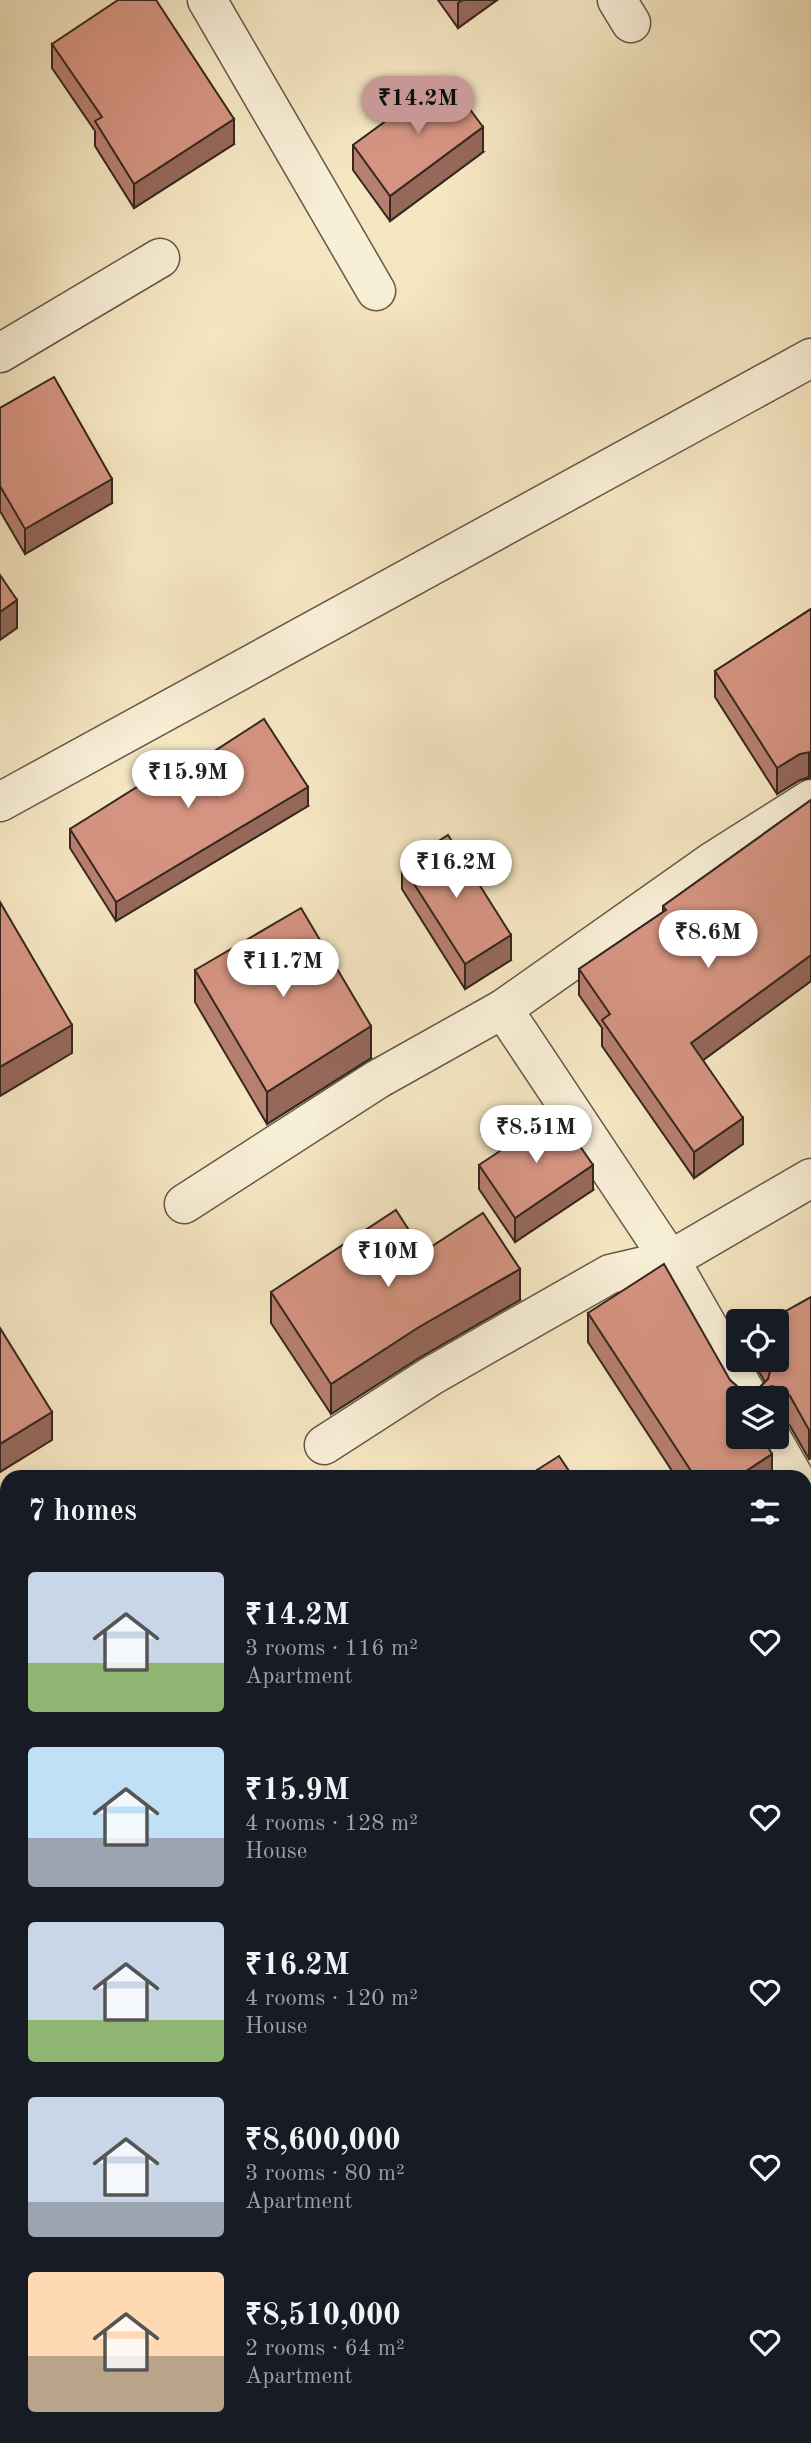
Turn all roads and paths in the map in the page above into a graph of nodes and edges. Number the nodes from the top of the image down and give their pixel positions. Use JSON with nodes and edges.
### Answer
{"nodes":[{"id":1,"x":207,"y":0,"type":"edge"},
{"id":2,"x":159,"y":258,"type":"dead end"},
{"id":3,"x":376,"y":291,"type":"dead end"},
{"id":4,"x":0,"y":353,"type":"edge"},
{"id":5,"x":811,"y":358,"type":"edge"},
{"id":6,"x":811,"y":799,"type":"edge"},
{"id":7,"x":0,"y":802,"type":"edge"},
{"id":8,"x":503,"y":1009,"type":"junction"},
{"id":9,"x":811,"y":1178,"type":"edge"},
{"id":10,"x":184,"y":1204,"type":"dead end"},
{"id":11,"x":670,"y":1259,"type":"junction"},
{"id":12,"x":742,"y":1386,"type":"edge"},
{"id":13,"x":324,"y":1445,"type":"dead end"},
{"id":14,"x":778,"y":1449,"type":"edge"},
{"id":15,"x":790,"y":1470,"type":"edge"}],
"edges":[{"from":1,"to":3,"type":"street"},
{"from":2,"to":4,"type":"street"},
{"from":5,"to":7,"type":"street"},
{"from":6,"to":8,"type":"street"},
{"from":8,"to":10,"type":"street"},
{"from":8,"to":11,"type":"street"},
{"from":9,"to":11,"type":"street"},
{"from":11,"to":12,"type":"street"},
{"from":11,"to":13,"type":"street"},
{"from":14,"to":15,"type":"street"}]}
